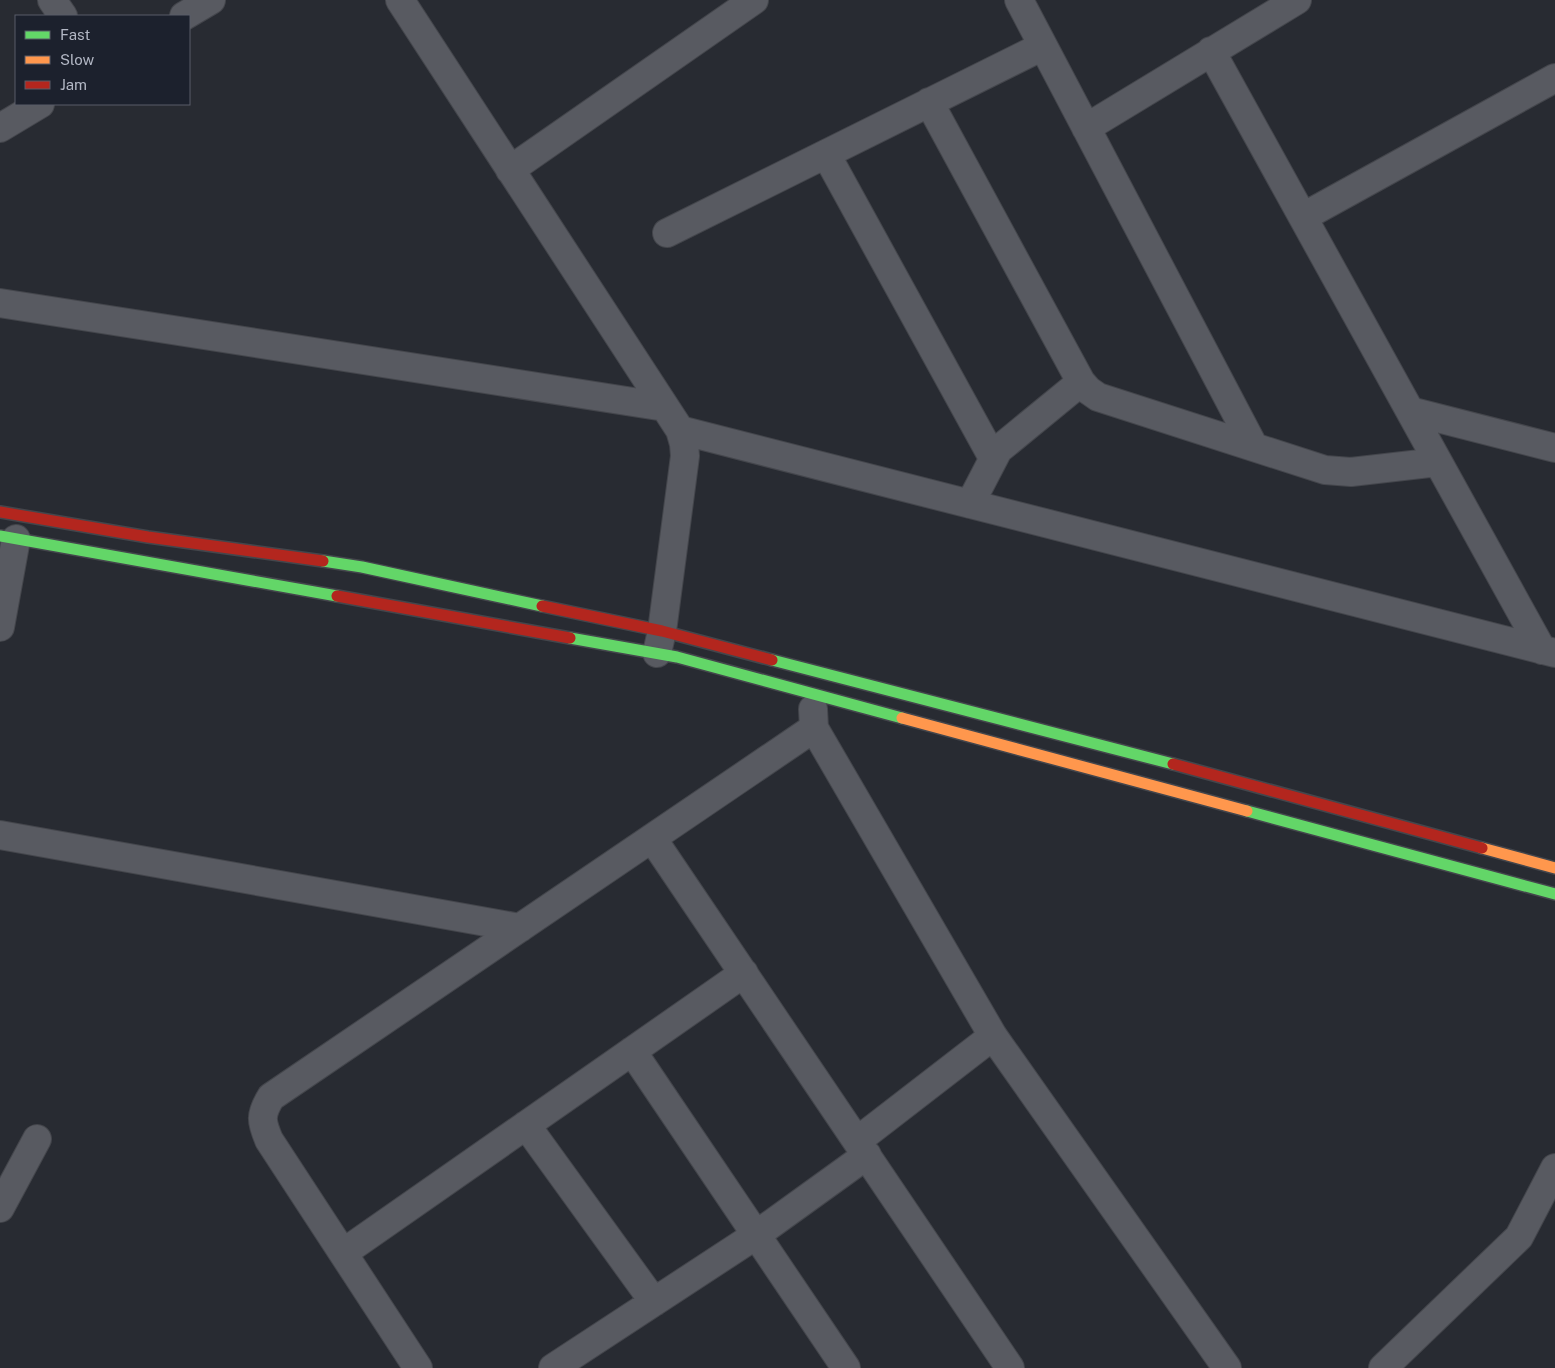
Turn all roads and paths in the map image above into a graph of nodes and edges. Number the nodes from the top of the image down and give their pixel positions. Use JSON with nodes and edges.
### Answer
{"nodes":[{"id":1,"x":52,"y":0,"type":"edge"},
{"id":2,"x":400,"y":0,"type":"edge"},
{"id":3,"x":754,"y":0,"type":"edge"},
{"id":4,"x":1019,"y":0,"type":"edge"},
{"id":5,"x":1297,"y":0,"type":"edge"},
{"id":6,"x":62,"y":15,"type":"edge"},
{"id":7,"x":1043,"y":46,"type":"junction"},
{"id":8,"x":1211,"y":51,"type":"junction"},
{"id":9,"x":1555,"y":78,"type":"edge"},
{"id":10,"x":929,"y":102,"type":"junction"},
{"id":11,"x":38,"y":105,"type":"edge"},
{"id":12,"x":0,"y":128,"type":"edge"},
{"id":13,"x":1086,"y":128,"type":"junction"},
{"id":14,"x":826,"y":154,"type":"junction"},
{"id":15,"x":510,"y":170,"type":"junction"},
{"id":16,"x":1303,"y":217,"type":"junction"},
{"id":17,"x":667,"y":233,"type":"dead end"},
{"id":18,"x":0,"y":303,"type":"edge"},
{"id":19,"x":1081,"y":382,"type":"junction"},
{"id":20,"x":665,"y":407,"type":"junction"},
{"id":21,"x":1410,"y":411,"type":"junction"},
{"id":22,"x":680,"y":430,"type":"junction"},
{"id":23,"x":1254,"y":447,"type":"junction"},
{"id":24,"x":1555,"y":448,"type":"edge"},
{"id":25,"x":993,"y":458,"type":"junction"},
{"id":26,"x":1438,"y":462,"type":"junction"},
{"id":27,"x":970,"y":504,"type":"junction"},
{"id":28,"x":0,"y":512,"type":"edge"},
{"id":29,"x":8,"y":538,"type":"edge"},
{"id":30,"x":0,"y":627,"type":"edge"},
{"id":31,"x":660,"y":642,"type":"junction"},
{"id":32,"x":1548,"y":652,"type":"edge"},
{"id":33,"x":811,"y":681,"type":"junction"},
{"id":34,"x":814,"y":728,"type":"junction"},
{"id":35,"x":0,"y":835,"type":"edge"},
{"id":36,"x":652,"y":838,"type":"junction"},
{"id":37,"x":1555,"y":868,"type":"edge"},
{"id":38,"x":1555,"y":894,"type":"edge"},
{"id":39,"x":520,"y":928,"type":"junction"},
{"id":40,"x":744,"y":973,"type":"junction"},
{"id":41,"x":993,"y":1036,"type":"junction"},
{"id":42,"x":632,"y":1051,"type":"junction"},
{"id":43,"x":526,"y":1125,"type":"junction"},
{"id":44,"x":37,"y":1139,"type":"dead end"},
{"id":45,"x":862,"y":1148,"type":"junction"},
{"id":46,"x":1555,"y":1168,"type":"edge"},
{"id":47,"x":0,"y":1208,"type":"edge"},
{"id":48,"x":756,"y":1235,"type":"junction"},
{"id":49,"x":343,"y":1253,"type":"junction"},
{"id":50,"x":654,"y":1302,"type":"junction"},
{"id":51,"x":418,"y":1368,"type":"edge"},
{"id":52,"x":553,"y":1368,"type":"edge"},
{"id":53,"x":846,"y":1368,"type":"edge"},
{"id":54,"x":1010,"y":1368,"type":"edge"},
{"id":55,"x":1227,"y":1368,"type":"edge"},
{"id":56,"x":1383,"y":1368,"type":"edge"}],
"edges":[{"from":1,"to":6,"type":"street"},
{"from":2,"to":15,"type":"street"},
{"from":3,"to":15,"type":"street"},
{"from":4,"to":7,"type":"street"},
{"from":5,"to":8,"type":"street"},
{"from":7,"to":10,"type":"street"},
{"from":7,"to":13,"type":"street"},
{"from":8,"to":13,"type":"street"},
{"from":8,"to":16,"type":"street"},
{"from":9,"to":16,"type":"street"},
{"from":10,"to":14,"type":"street"},
{"from":10,"to":19,"type":"street"},
{"from":11,"to":12,"type":"street"},
{"from":13,"to":23,"type":"street"},
{"from":14,"to":17,"type":"street"},
{"from":14,"to":25,"type":"street"},
{"from":15,"to":20,"type":"street"},
{"from":16,"to":21,"type":"street"},
{"from":18,"to":20,"type":"street"},
{"from":19,"to":23,"type":"street"},
{"from":19,"to":25,"type":"street"},
{"from":20,"to":22,"type":"street"},
{"from":21,"to":24,"type":"street"},
{"from":21,"to":26,"type":"street"},
{"from":22,"to":27,"type":"street"},
{"from":22,"to":31,"type":"street"},
{"from":23,"to":26,"type":"street"},
{"from":25,"to":27,"type":"street"},
{"from":26,"to":32,"type":"street"},
{"from":27,"to":32,"type":"street"},
{"from":28,"to":31,"type":"street"},
{"from":29,"to":30,"type":"street"},
{"from":29,"to":31,"type":"street"},
{"from":31,"to":33,"type":"street"},
{"from":31,"to":33,"type":"street"},
{"from":33,"to":34,"type":"street"},
{"from":33,"to":37,"type":"street"},
{"from":33,"to":38,"type":"street"},
{"from":34,"to":36,"type":"street"},
{"from":34,"to":41,"type":"street"},
{"from":35,"to":39,"type":"street"},
{"from":36,"to":39,"type":"street"},
{"from":36,"to":40,"type":"street"},
{"from":39,"to":49,"type":"street"},
{"from":40,"to":42,"type":"street"},
{"from":40,"to":45,"type":"street"},
{"from":41,"to":45,"type":"street"},
{"from":41,"to":55,"type":"street"},
{"from":42,"to":43,"type":"street"},
{"from":42,"to":48,"type":"street"},
{"from":43,"to":49,"type":"street"},
{"from":43,"to":50,"type":"street"},
{"from":44,"to":47,"type":"street"},
{"from":45,"to":48,"type":"street"},
{"from":45,"to":54,"type":"street"},
{"from":46,"to":56,"type":"street"},
{"from":48,"to":50,"type":"street"},
{"from":48,"to":53,"type":"street"},
{"from":49,"to":51,"type":"street"},
{"from":50,"to":52,"type":"street"}]}
